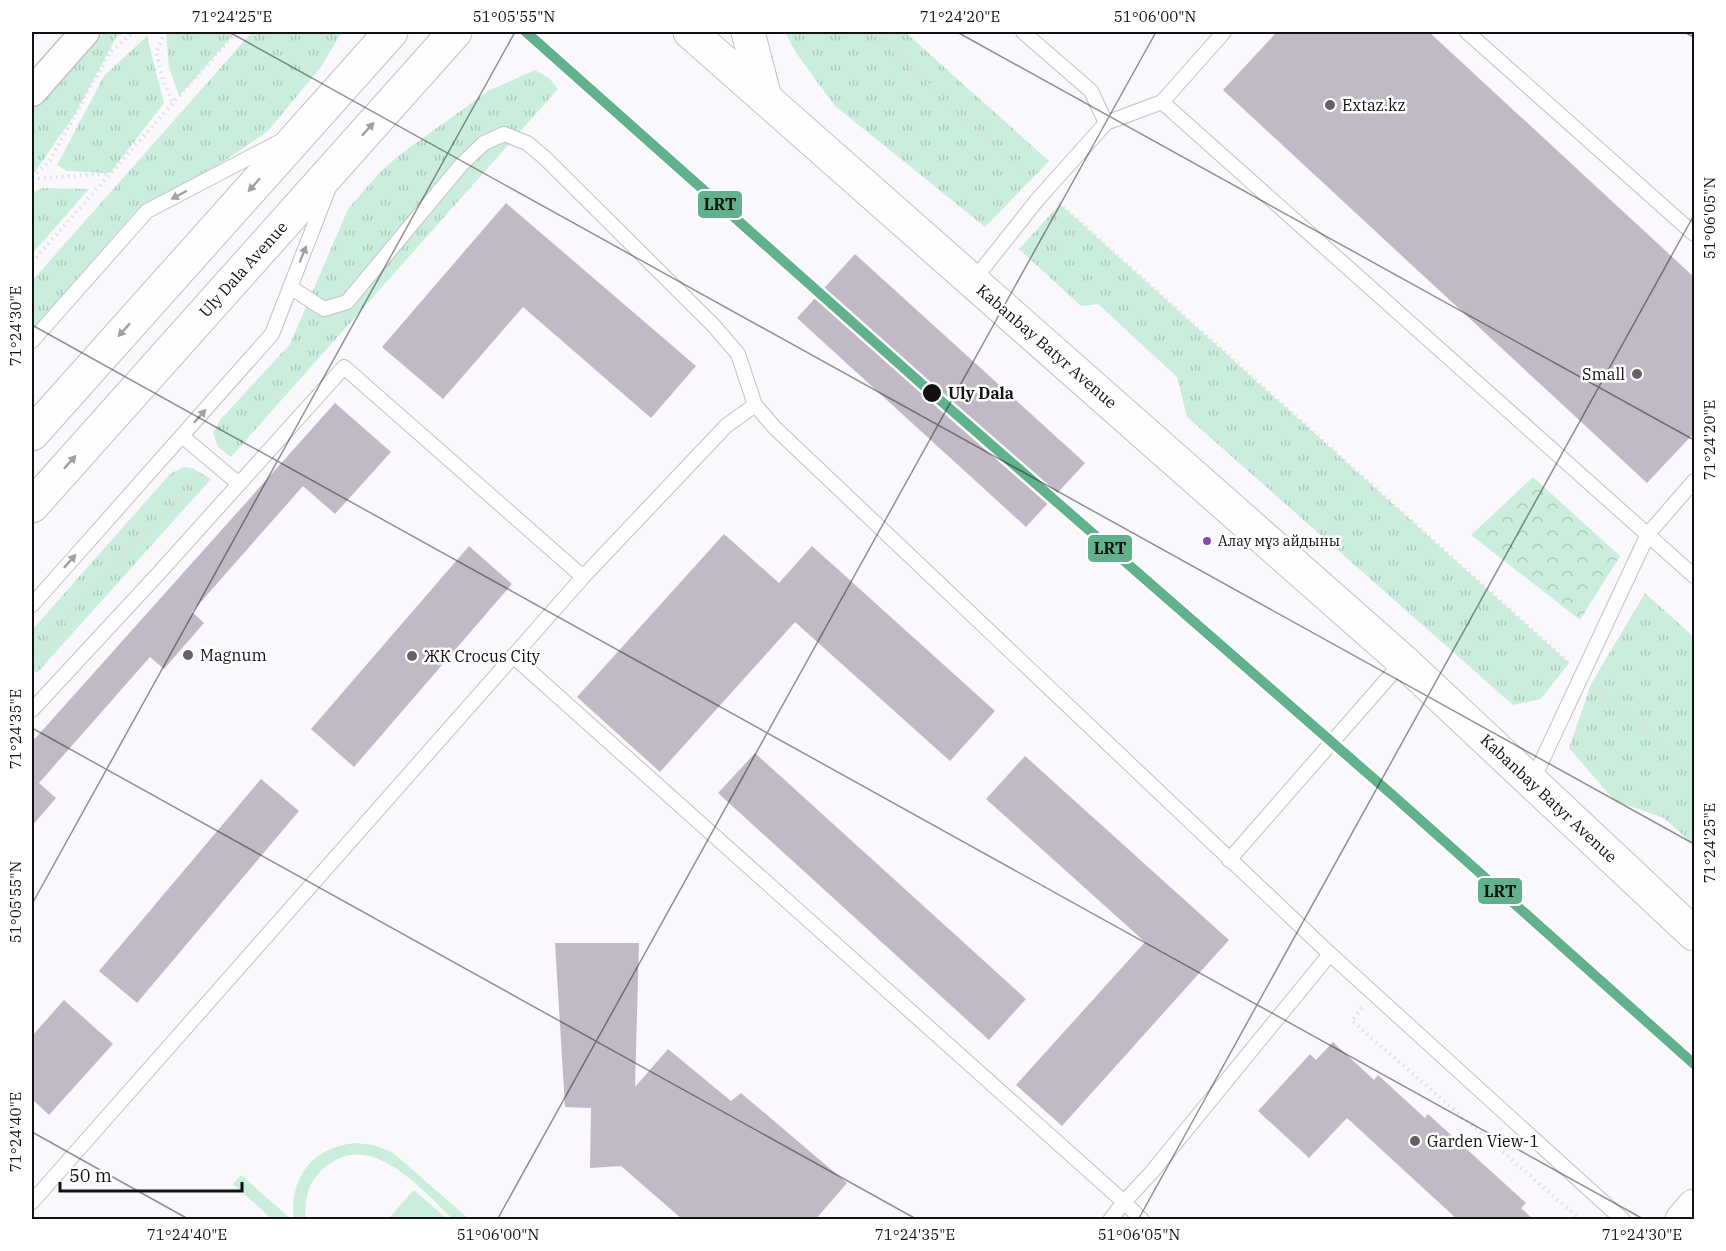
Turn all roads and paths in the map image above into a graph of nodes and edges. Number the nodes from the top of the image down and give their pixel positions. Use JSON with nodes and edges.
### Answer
{"nodes":[{"id":1,"x":85,"y":32,"type":"edge"},
{"id":2,"x":134,"y":32,"type":"edge"},
{"id":3,"x":165,"y":32,"type":"edge"},
{"id":4,"x":236,"y":32,"type":"edge"},
{"id":5,"x":392,"y":32,"type":"edge"},
{"id":6,"x":455,"y":32,"type":"edge"},
{"id":7,"x":690,"y":32,"type":"edge"},
{"id":8,"x":748,"y":32,"type":"edge"},
{"id":9,"x":870,"y":32,"type":"edge"},
{"id":10,"x":1023,"y":32,"type":"edge"},
{"id":11,"x":1224,"y":32,"type":"edge"},
{"id":12,"x":1467,"y":32,"type":"edge"},
{"id":13,"x":32,"y":92,"type":"edge"},
{"id":14,"x":765,"y":98,"type":"junction"},
{"id":15,"x":1162,"y":102,"type":"junction"},
{"id":16,"x":173,"y":103,"type":"junction"},
{"id":17,"x":1106,"y":123,"type":"junction"},
{"id":18,"x":305,"y":128,"type":"junction"},
{"id":19,"x":340,"y":159,"type":"junction"},
{"id":20,"x":110,"y":173,"type":"junction"},
{"id":21,"x":32,"y":178,"type":"edge"},
{"id":22,"x":1046,"y":190,"type":"junction"},
{"id":23,"x":1695,"y":234,"type":"edge"},
{"id":24,"x":32,"y":262,"type":"edge"},
{"id":25,"x":973,"y":281,"type":"junction"},
{"id":26,"x":290,"y":287,"type":"junction"},
{"id":27,"x":32,"y":341,"type":"edge"},
{"id":28,"x":755,"y":405,"type":"junction"},
{"id":29,"x":32,"y":434,"type":"edge"},
{"id":30,"x":182,"y":436,"type":"junction"},
{"id":31,"x":210,"y":459,"type":"junction"},
{"id":32,"x":1695,"y":481,"type":"edge"},
{"id":33,"x":239,"y":484,"type":"junction"},
{"id":34,"x":32,"y":506,"type":"edge"},
{"id":35,"x":1648,"y":534,"type":"junction"},
{"id":36,"x":1695,"y":576,"type":"edge"},
{"id":37,"x":583,"y":577,"type":"junction"},
{"id":38,"x":32,"y":605,"type":"edge"},
{"id":39,"x":513,"y":656,"type":"junction"},
{"id":40,"x":32,"y":658,"type":"edge"},
{"id":41,"x":1403,"y":661,"type":"junction"},
{"id":42,"x":1582,"y":675,"type":"junction"},
{"id":43,"x":32,"y":710,"type":"edge"},
{"id":44,"x":1539,"y":769,"type":"junction"},
{"id":45,"x":1695,"y":776,"type":"edge"},
{"id":46,"x":1229,"y":860,"type":"junction"},
{"id":47,"x":1695,"y":909,"type":"edge"},
{"id":48,"x":1695,"y":934,"type":"edge"},
{"id":49,"x":1330,"y":954,"type":"junction"},
{"id":50,"x":1373,"y":993,"type":"junction"},
{"id":51,"x":1124,"y":1202,"type":"junction"},
{"id":52,"x":32,"y":1203,"type":"edge"},
{"id":53,"x":1695,"y":1206,"type":"edge"},
{"id":54,"x":1110,"y":1220,"type":"edge"},
{"id":55,"x":1142,"y":1220,"type":"edge"},
{"id":56,"x":1581,"y":1220,"type":"edge"},
{"id":57,"x":1623,"y":1220,"type":"edge"},
{"id":58,"x":1682,"y":1220,"type":"edge"}],
"edges":[{"from":1,"to":13,"type":"street"},
{"from":2,"to":21,"type":"path"},
{"from":3,"to":16,"type":"path"},
{"from":4,"to":16,"type":"path"},
{"from":5,"to":18,"type":"main road"},
{"from":19,"to":6,"type":"main road","name":"Uly Dala Avenue","one_way":true},
{"from":7,"to":14,"type":"main road","name":"Kabanbay Batyr Avenue"},
{"from":8,"to":14,"type":"main road"},
{"from":9,"to":22,"type":"path"},
{"from":10,"to":17,"type":"lane"},
{"from":11,"to":15,"type":"lane"},
{"from":12,"to":23,"type":"lane"},
{"from":14,"to":25,"type":"main road","name":"Kabanbay Batyr Avenue"},
{"from":15,"to":17,"type":"lane"},
{"from":15,"to":35,"type":"lane"},
{"from":16,"to":20,"type":"path"},
{"from":17,"to":22,"type":"lane"},
{"from":18,"to":27,"type":"lane","one_way":true},
{"from":18,"to":29,"type":"main road","one_way":true},
{"from":26,"to":19,"type":"lane","one_way":true},
{"from":34,"to":19,"type":"main road","name":"Uly Dala Avenue","one_way":true},
{"from":20,"to":21,"type":"path"},
{"from":20,"to":24,"type":"path"},
{"from":22,"to":25,"type":"lane"},
{"from":22,"to":42,"type":"path"},
{"from":25,"to":41,"type":"main road","name":"Kabanbay Batyr Avenue"},
{"from":26,"to":28,"type":"lane"},
{"from":30,"to":26,"type":"lane","one_way":true},
{"from":28,"to":37,"type":"lane"},
{"from":28,"to":46,"type":"lane"},
{"from":30,"to":31,"type":"lane"},
{"from":38,"to":30,"type":"lane","one_way":true},
{"from":31,"to":33,"type":"lane"},
{"from":31,"to":40,"type":"path"},
{"from":32,"to":35,"type":"lane"},
{"from":33,"to":37,"type":"lane"},
{"from":33,"to":43,"type":"lane"},
{"from":35,"to":36,"type":"lane"},
{"from":35,"to":42,"type":"lane"},
{"from":37,"to":39,"type":"lane"},
{"from":39,"to":51,"type":"lane"},
{"from":39,"to":52,"type":"lane"},
{"from":41,"to":44,"type":"main road","name":"Kabanbay Batyr Avenue"},
{"from":41,"to":46,"type":"lane"},
{"from":41,"to":48,"type":"main road","name":"Kabanbay Batyr Avenue"},
{"from":42,"to":44,"type":"lane"},
{"from":42,"to":45,"type":"path"},
{"from":44,"to":47,"type":"main road","name":"Kabanbay Batyr Avenue"},
{"from":46,"to":49,"type":"lane"},
{"from":49,"to":50,"type":"lane"},
{"from":49,"to":51,"type":"lane"},
{"from":50,"to":56,"type":"path"},
{"from":50,"to":57,"type":"lane"},
{"from":51,"to":54,"type":"lane"},
{"from":51,"to":55,"type":"lane"},
{"from":53,"to":58,"type":"main road"}]}
